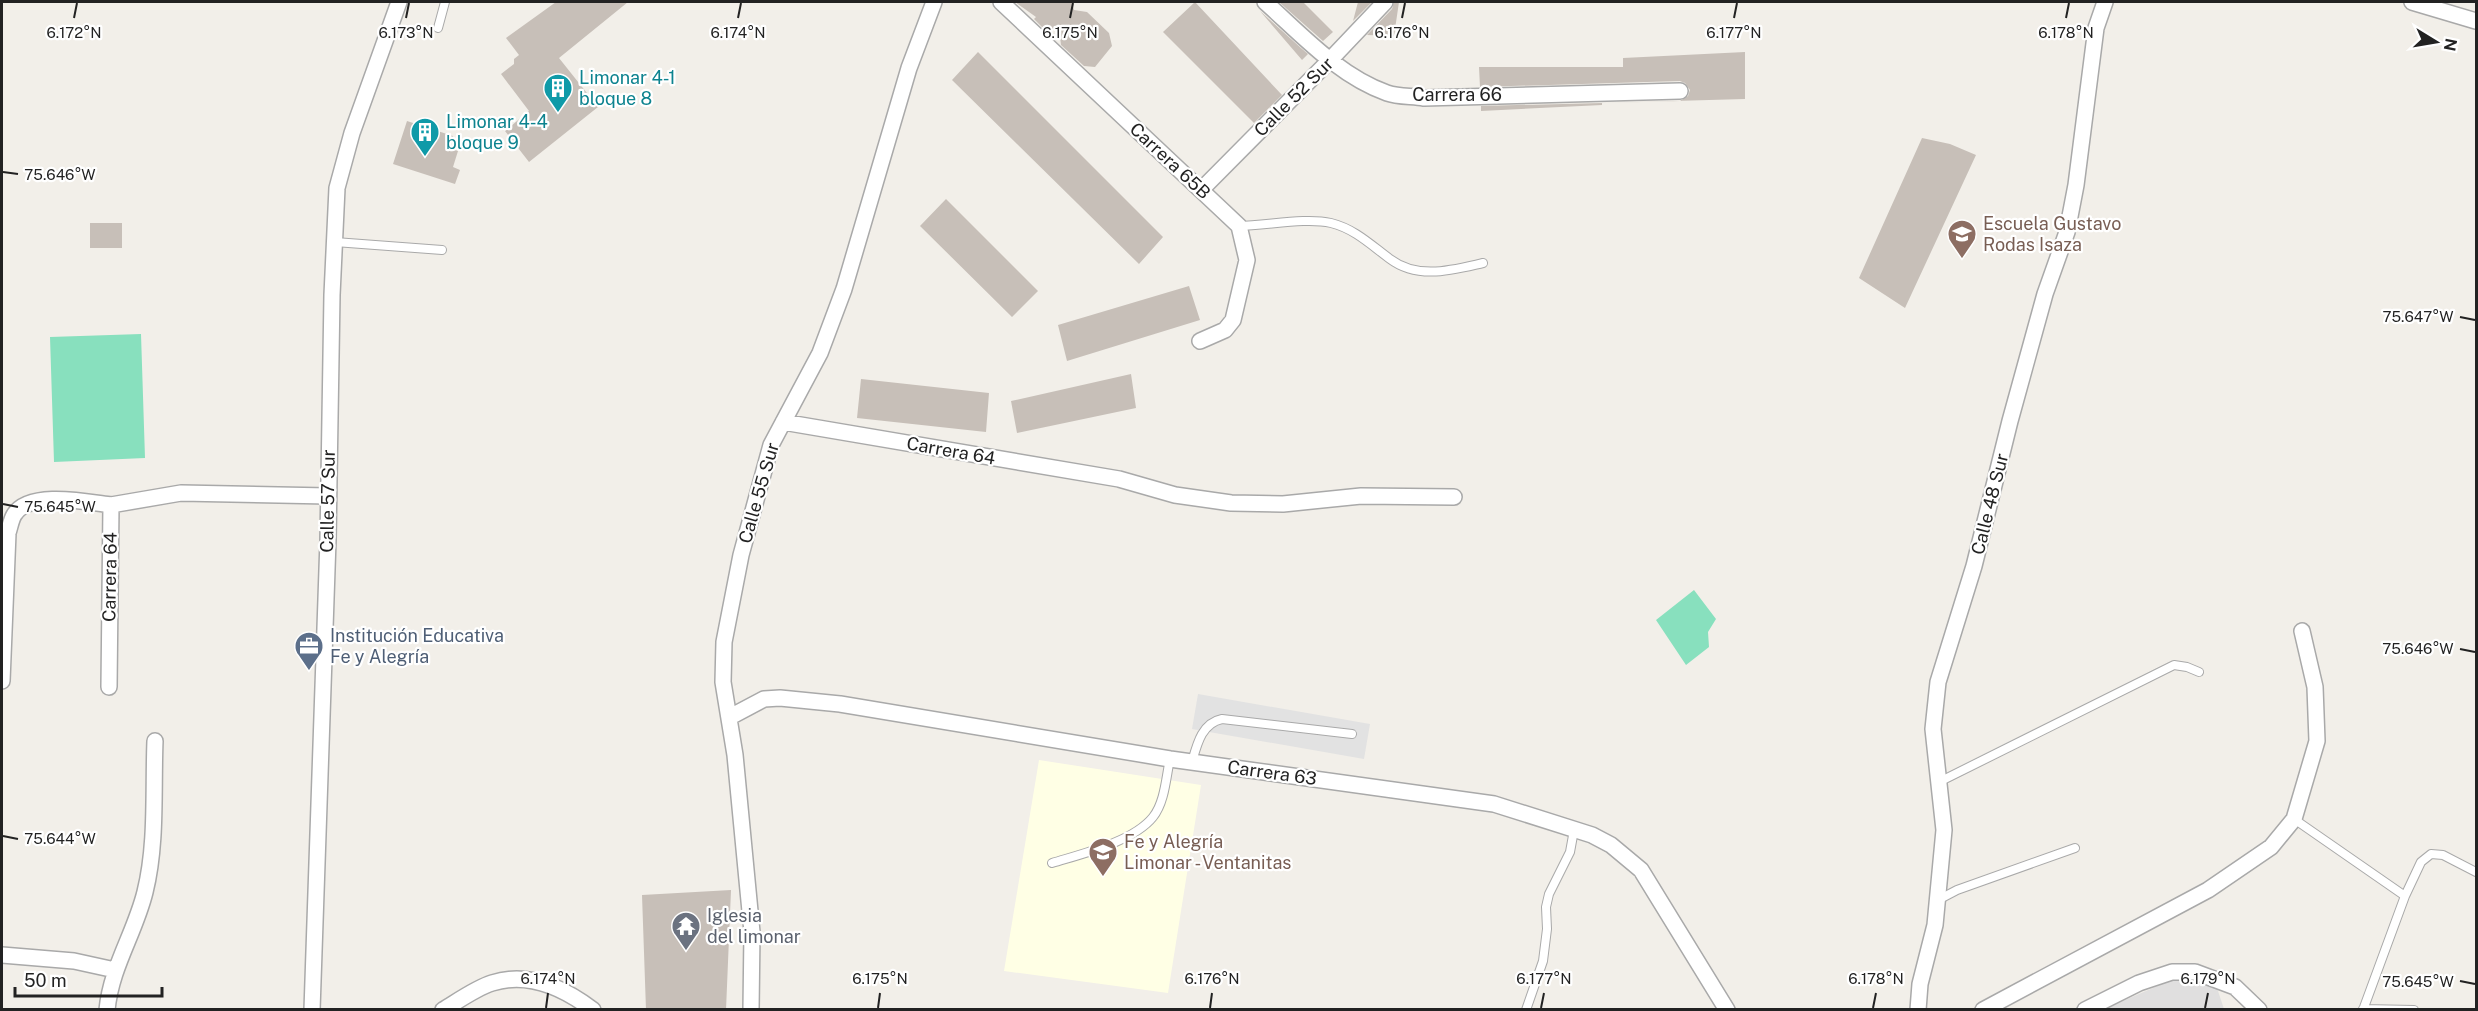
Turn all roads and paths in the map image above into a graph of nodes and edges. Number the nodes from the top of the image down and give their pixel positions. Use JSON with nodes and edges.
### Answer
{"nodes":[{"id":1,"x":399,"y":2,"type":"edge"},
{"id":2,"x":445,"y":2,"type":"edge"},
{"id":3,"x":934,"y":2,"type":"edge"},
{"id":4,"x":1001,"y":2,"type":"edge"},
{"id":5,"x":1265,"y":2,"type":"edge"},
{"id":6,"x":1384,"y":2,"type":"edge"},
{"id":7,"x":2105,"y":2,"type":"edge"},
{"id":8,"x":2412,"y":2,"type":"edge"},
{"id":9,"x":2476,"y":21,"type":"edge"},
{"id":10,"x":438,"y":28,"type":"dead end"},
{"id":11,"x":1330,"y":60,"type":"junction"},
{"id":12,"x":1680,"y":91,"type":"dead end"},
{"id":13,"x":1201,"y":190,"type":"junction"},
{"id":14,"x":1239,"y":226,"type":"junction"},
{"id":15,"x":335,"y":242,"type":"junction"},
{"id":16,"x":442,"y":250,"type":"dead end"},
{"id":17,"x":1484,"y":263,"type":"dead end"},
{"id":18,"x":1200,"y":341,"type":"dead end"},
{"id":19,"x":783,"y":422,"type":"junction"},
{"id":20,"x":328,"y":496,"type":"junction"},
{"id":21,"x":1454,"y":497,"type":"dead end"},
{"id":22,"x":111,"y":505,"type":"junction"},
{"id":23,"x":2302,"y":631,"type":"dead end"},
{"id":24,"x":2199,"y":672,"type":"dead end"},
{"id":25,"x":2,"y":681,"type":"edge"},
{"id":26,"x":109,"y":687,"type":"dead end"},
{"id":27,"x":730,"y":717,"type":"junction"},
{"id":28,"x":1352,"y":734,"type":"dead end"},
{"id":29,"x":155,"y":741,"type":"dead end"},
{"id":30,"x":1170,"y":759,"type":"junction"},
{"id":31,"x":1192,"y":762,"type":"junction"},
{"id":32,"x":1939,"y":782,"type":"junction"},
{"id":33,"x":2294,"y":819,"type":"junction"},
{"id":34,"x":1574,"y":830,"type":"junction"},
{"id":35,"x":2075,"y":849,"type":"dead end"},
{"id":36,"x":1052,"y":863,"type":"dead end"},
{"id":37,"x":2476,"y":872,"type":"edge"},
{"id":38,"x":2405,"y":896,"type":"junction"},
{"id":39,"x":1938,"y":900,"type":"junction"},
{"id":40,"x":2,"y":955,"type":"edge"},
{"id":41,"x":115,"y":970,"type":"junction"},
{"id":42,"x":2363,"y":1009,"type":"edge"},
{"id":43,"x":107,"y":1010,"type":"edge"},
{"id":44,"x":312,"y":1010,"type":"edge"},
{"id":45,"x":443,"y":1010,"type":"edge"},
{"id":46,"x":593,"y":1010,"type":"edge"},
{"id":47,"x":751,"y":1010,"type":"edge"},
{"id":48,"x":1526,"y":1010,"type":"edge"},
{"id":49,"x":1727,"y":1010,"type":"edge"},
{"id":50,"x":1918,"y":1010,"type":"edge"},
{"id":51,"x":1983,"y":1010,"type":"edge"},
{"id":52,"x":2085,"y":1010,"type":"edge"},
{"id":53,"x":2259,"y":1010,"type":"edge"},
{"id":54,"x":2414,"y":1010,"type":"edge"}],
"edges":[{"from":1,"to":15,"type":"street","name":"Calle 57 Sur"},
{"from":2,"to":10,"type":"lane"},
{"from":3,"to":19,"type":"street","name":"Calle 55 Sur"},
{"from":4,"to":13,"type":"street","name":"Carrera 65B"},
{"from":5,"to":11,"type":"street","name":"Carrera 66"},
{"from":6,"to":11,"type":"street","name":"Calle 52 Sur"},
{"from":7,"to":32,"type":"street","name":"Calle 48 Sur"},
{"from":8,"to":9,"type":"street"},
{"from":11,"to":12,"type":"street","name":"Carrera 66"},
{"from":11,"to":13,"type":"street","name":"Calle 52 Sur"},
{"from":13,"to":14,"type":"street","name":"Carrera 65B"},
{"from":14,"to":17,"type":"lane"},
{"from":14,"to":18,"type":"street"},
{"from":15,"to":16,"type":"lane"},
{"from":15,"to":20,"type":"street","name":"Calle 57 Sur"},
{"from":19,"to":21,"type":"street","name":"Carrera 64"},
{"from":19,"to":27,"type":"street","name":"Calle 55 Sur"},
{"from":20,"to":22,"type":"street"},
{"from":20,"to":44,"type":"street","name":"Calle 57 Sur"},
{"from":22,"to":25,"type":"street"},
{"from":22,"to":26,"type":"street","name":"Carrera 64"},
{"from":23,"to":33,"type":"street"},
{"from":24,"to":32,"type":"lane"},
{"from":27,"to":30,"type":"street","name":"Carrera 63"},
{"from":27,"to":47,"type":"street","name":"Calle 55 Sur"},
{"from":28,"to":31,"type":"lane"},
{"from":29,"to":41,"type":"street"},
{"from":30,"to":31,"type":"street","name":"Carrera 63"},
{"from":30,"to":36,"type":"lane"},
{"from":31,"to":34,"type":"street","name":"Carrera 63"},
{"from":32,"to":39,"type":"street","name":"Calle 48 Sur"},
{"from":33,"to":38,"type":"lane"},
{"from":33,"to":51,"type":"street"},
{"from":34,"to":48,"type":"lane"},
{"from":34,"to":49,"type":"street","name":"Carrera 63"},
{"from":35,"to":39,"type":"lane"},
{"from":37,"to":38,"type":"lane"},
{"from":38,"to":42,"type":"lane"},
{"from":39,"to":50,"type":"street","name":"Calle 48 Sur"},
{"from":40,"to":41,"type":"street"},
{"from":41,"to":43,"type":"street"},
{"from":42,"to":54,"type":"lane"},
{"from":45,"to":46,"type":"street"},
{"from":52,"to":53,"type":"street"}]}
